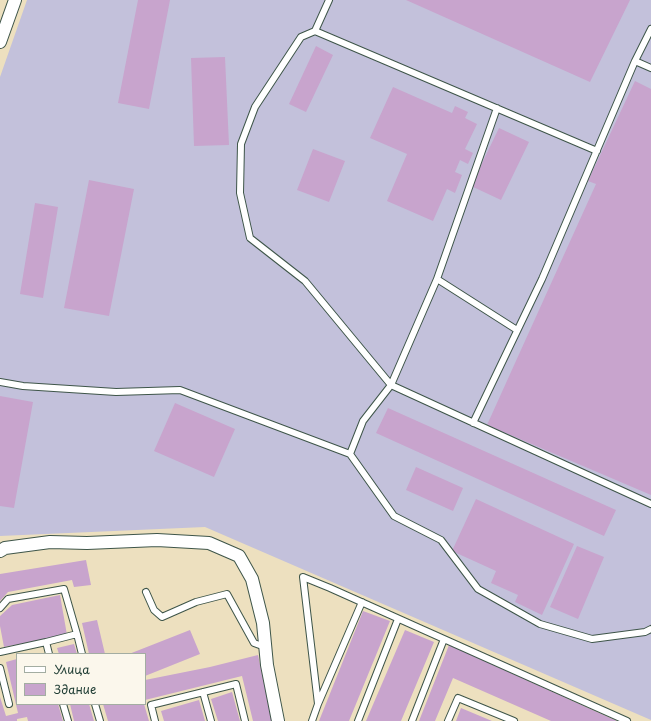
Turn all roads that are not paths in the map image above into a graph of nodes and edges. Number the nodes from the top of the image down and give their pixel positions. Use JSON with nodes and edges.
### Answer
{"nodes":[{"id":1,"x":15,"y":0,"type":"edge"},
{"id":2,"x":329,"y":0,"type":"edge"},
{"id":3,"x":651,"y":29,"type":"edge"},
{"id":4,"x":315,"y":31,"type":"junction"},
{"id":5,"x":0,"y":42,"type":"edge"},
{"id":6,"x":635,"y":61,"type":"junction"},
{"id":7,"x":651,"y":68,"type":"edge"},
{"id":8,"x":497,"y":108,"type":"junction"},
{"id":9,"x":597,"y":151,"type":"junction"},
{"id":10,"x":437,"y":279,"type":"junction"},
{"id":11,"x":517,"y":330,"type":"junction"},
{"id":12,"x":0,"y":382,"type":"edge"},
{"id":13,"x":391,"y":385,"type":"junction"},
{"id":14,"x":473,"y":423,"type":"junction"},
{"id":15,"x":350,"y":454,"type":"junction"},
{"id":16,"x":651,"y":504,"type":"edge"},
{"id":17,"x":0,"y":551,"type":"edge"},
{"id":18,"x":146,"y":592,"type":"dead end"},
{"id":19,"x":362,"y":602,"type":"junction"},
{"id":20,"x":0,"y":608,"type":"edge"},
{"id":21,"x":398,"y":619,"type":"junction"},
{"id":22,"x":651,"y":629,"type":"edge"},
{"id":23,"x":77,"y":634,"type":"junction"},
{"id":24,"x":444,"y":639,"type":"junction"},
{"id":25,"x":46,"y":642,"type":"junction"},
{"id":26,"x":265,"y":647,"type":"junction"},
{"id":27,"x":0,"y":652,"type":"edge"},
{"id":28,"x":49,"y":653,"type":"edge"},
{"id":29,"x":82,"y":653,"type":"edge"},
{"id":30,"x":0,"y":668,"type":"edge"},
{"id":31,"x":203,"y":692,"type":"junction"},
{"id":32,"x":9,"y":704,"type":"dead end"},
{"id":33,"x":318,"y":704,"type":"junction"},
{"id":34,"x":63,"y":705,"type":"edge"},
{"id":35,"x":95,"y":705,"type":"edge"},
{"id":36,"x":68,"y":721,"type":"edge"},
{"id":37,"x":100,"y":721,"type":"edge"},
{"id":38,"x":155,"y":721,"type":"edge"},
{"id":39,"x":211,"y":721,"type":"edge"},
{"id":40,"x":245,"y":721,"type":"edge"},
{"id":41,"x":278,"y":721,"type":"edge"},
{"id":42,"x":312,"y":721,"type":"edge"},
{"id":43,"x":358,"y":721,"type":"edge"},
{"id":44,"x":412,"y":721,"type":"edge"},
{"id":45,"x":448,"y":721,"type":"edge"},
{"id":46,"x":514,"y":721,"type":"edge"},
{"id":47,"x":627,"y":721,"type":"edge"}],
"edges":[{"from":1,"to":5,"type":"street"},
{"from":2,"to":4,"type":"lane"},
{"from":3,"to":6,"type":"lane"},
{"from":4,"to":8,"type":"lane"},
{"from":4,"to":13,"type":"lane"},
{"from":6,"to":7,"type":"lane"},
{"from":6,"to":9,"type":"lane"},
{"from":8,"to":9,"type":"lane"},
{"from":8,"to":10,"type":"lane"},
{"from":9,"to":11,"type":"lane"},
{"from":10,"to":11,"type":"lane"},
{"from":10,"to":13,"type":"lane"},
{"from":11,"to":14,"type":"lane"},
{"from":12,"to":15,"type":"lane"},
{"from":13,"to":14,"type":"lane"},
{"from":13,"to":15,"type":"lane"},
{"from":14,"to":16,"type":"lane"},
{"from":15,"to":22,"type":"lane"},
{"from":17,"to":26,"type":"street"},
{"from":18,"to":26,"type":"lane"},
{"from":19,"to":21,"type":"lane"},
{"from":19,"to":33,"type":"lane"},
{"from":19,"to":33,"type":"lane"},
{"from":20,"to":23,"type":"lane"},
{"from":21,"to":24,"type":"lane"},
{"from":21,"to":43,"type":"lane"},
{"from":23,"to":25,"type":"lane"},
{"from":23,"to":29,"type":"lane"},
{"from":24,"to":44,"type":"lane"},
{"from":24,"to":47,"type":"lane"},
{"from":25,"to":27,"type":"lane"},
{"from":25,"to":28,"type":"lane"},
{"from":26,"to":41,"type":"street"},
{"from":30,"to":32,"type":"lane"},
{"from":31,"to":38,"type":"lane"},
{"from":31,"to":39,"type":"lane"},
{"from":31,"to":40,"type":"lane"},
{"from":33,"to":42,"type":"lane"},
{"from":34,"to":36,"type":"lane"},
{"from":35,"to":37,"type":"lane"},
{"from":45,"to":46,"type":"lane"}]}
